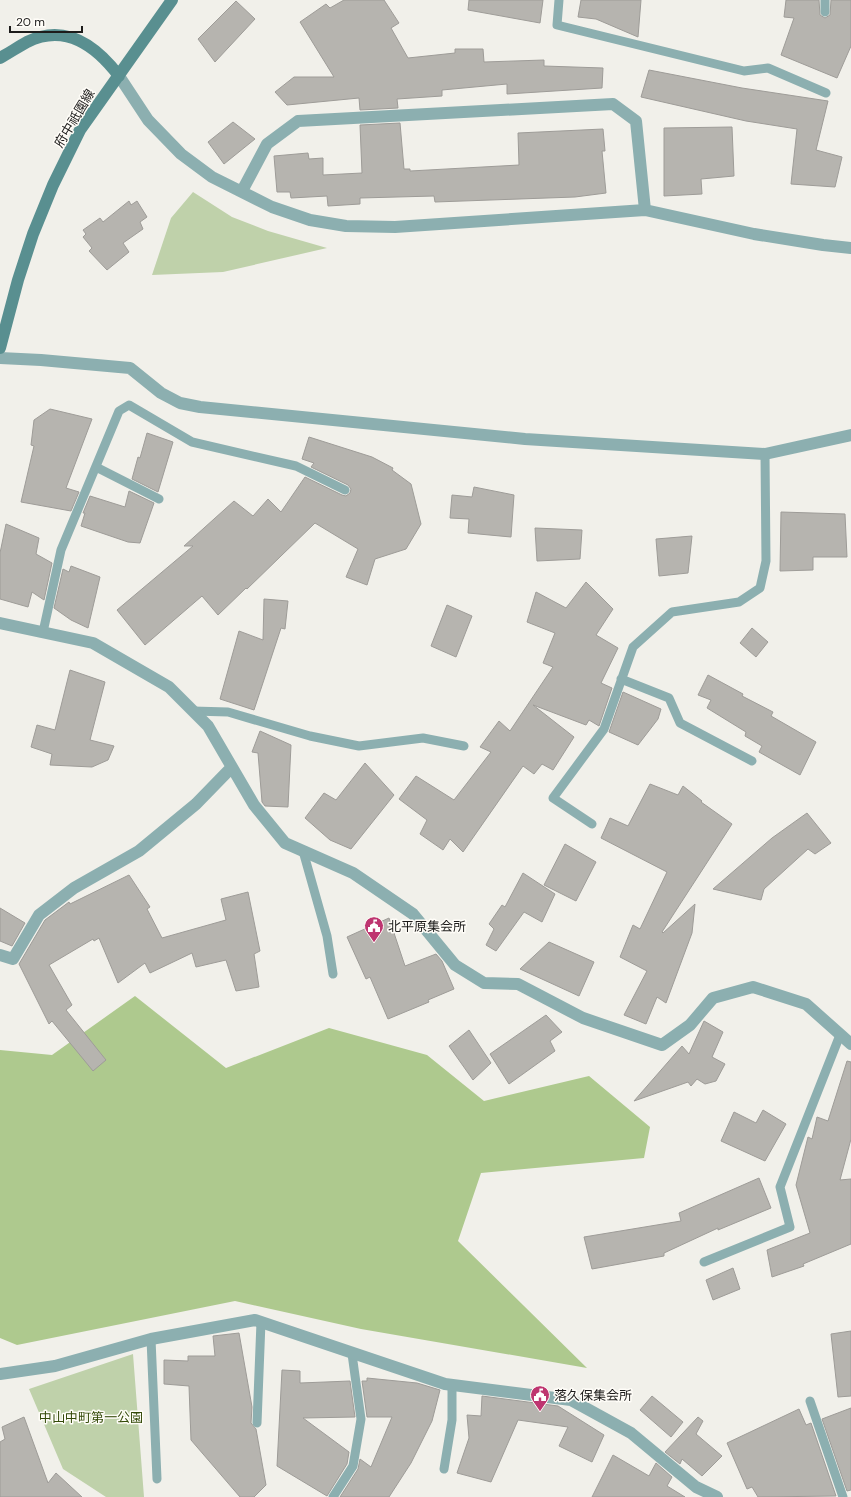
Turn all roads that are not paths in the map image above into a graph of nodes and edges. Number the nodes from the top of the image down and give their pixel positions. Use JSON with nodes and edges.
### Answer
{"nodes":[{"id":1,"x":172,"y":0,"type":"edge"},
{"id":2,"x":559,"y":0,"type":"edge"},
{"id":3,"x":825,"y":0,"type":"edge"},
{"id":4,"x":825,"y":12,"type":"dead end"},
{"id":5,"x":0,"y":58,"type":"edge"},
{"id":6,"x":119,"y":76,"type":"junction"},
{"id":7,"x":826,"y":93,"type":"dead end"},
{"id":8,"x":242,"y":191,"type":"junction"},
{"id":9,"x":645,"y":210,"type":"junction"},
{"id":10,"x":851,"y":248,"type":"edge"},
{"id":11,"x":5,"y":307,"type":"edge"},
{"id":12,"x":0,"y":348,"type":"edge"},
{"id":13,"x":0,"y":358,"type":"edge"},
{"id":14,"x":851,"y":435,"type":"edge"},
{"id":15,"x":765,"y":454,"type":"junction"},
{"id":16,"x":96,"y":467,"type":"junction"},
{"id":17,"x":345,"y":490,"type":"dead end"},
{"id":18,"x":159,"y":499,"type":"dead end"},
{"id":19,"x":0,"y":623,"type":"edge"},
{"id":20,"x":43,"y":632,"type":"junction"},
{"id":21,"x":621,"y":680,"type":"junction"},
{"id":22,"x":193,"y":711,"type":"junction"},
{"id":23,"x":464,"y":746,"type":"dead end"},
{"id":24,"x":752,"y":761,"type":"dead end"},
{"id":25,"x":232,"y":767,"type":"junction"},
{"id":26,"x":592,"y":824,"type":"dead end"},
{"id":27,"x":303,"y":851,"type":"junction"},
{"id":28,"x":0,"y":955,"type":"edge"},
{"id":29,"x":333,"y":974,"type":"dead end"},
{"id":30,"x":840,"y":1035,"type":"junction"},
{"id":31,"x":851,"y":1044,"type":"edge"},
{"id":32,"x":704,"y":1262,"type":"dead end"},
{"id":33,"x":261,"y":1322,"type":"junction"},
{"id":34,"x":151,"y":1339,"type":"junction"},
{"id":35,"x":352,"y":1354,"type":"junction"},
{"id":36,"x":0,"y":1374,"type":"edge"},
{"id":37,"x":452,"y":1385,"type":"junction"},
{"id":38,"x":810,"y":1401,"type":"dead end"},
{"id":39,"x":257,"y":1423,"type":"dead end"},
{"id":40,"x":444,"y":1469,"type":"dead end"},
{"id":41,"x":157,"y":1479,"type":"dead end"},
{"id":42,"x":333,"y":1497,"type":"edge"},
{"id":43,"x":717,"y":1497,"type":"edge"},
{"id":44,"x":843,"y":1497,"type":"edge"}],
"edges":[{"from":1,"to":6,"type":"main road","name":"府中祇園線"},
{"from":2,"to":7,"type":"lane"},
{"from":3,"to":4,"type":"lane"},
{"from":5,"to":6,"type":"main road"},
{"from":6,"to":8,"type":"street"},
{"from":6,"to":11,"type":"main road","name":"府中祇園線"},
{"from":8,"to":9,"type":"street"},
{"from":8,"to":9,"type":"street"},
{"from":9,"to":10,"type":"street"},
{"from":11,"to":12,"type":"main road","name":"府中祇園線"},
{"from":13,"to":15,"type":"street"},
{"from":14,"to":15,"type":"street"},
{"from":15,"to":21,"type":"lane"},
{"from":16,"to":17,"type":"lane"},
{"from":16,"to":18,"type":"lane"},
{"from":16,"to":20,"type":"lane"},
{"from":19,"to":20,"type":"street"},
{"from":20,"to":22,"type":"street"},
{"from":21,"to":24,"type":"lane"},
{"from":21,"to":26,"type":"lane"},
{"from":22,"to":23,"type":"lane"},
{"from":22,"to":25,"type":"street"},
{"from":25,"to":27,"type":"street"},
{"from":25,"to":28,"type":"street"},
{"from":27,"to":29,"type":"lane"},
{"from":27,"to":30,"type":"street"},
{"from":30,"to":31,"type":"street"},
{"from":30,"to":32,"type":"lane"},
{"from":33,"to":34,"type":"street"},
{"from":33,"to":35,"type":"street"},
{"from":33,"to":39,"type":"lane"},
{"from":34,"to":36,"type":"street"},
{"from":34,"to":41,"type":"lane"},
{"from":35,"to":37,"type":"street"},
{"from":35,"to":42,"type":"lane"},
{"from":37,"to":40,"type":"lane"},
{"from":37,"to":43,"type":"street"},
{"from":38,"to":44,"type":"lane"}]}
